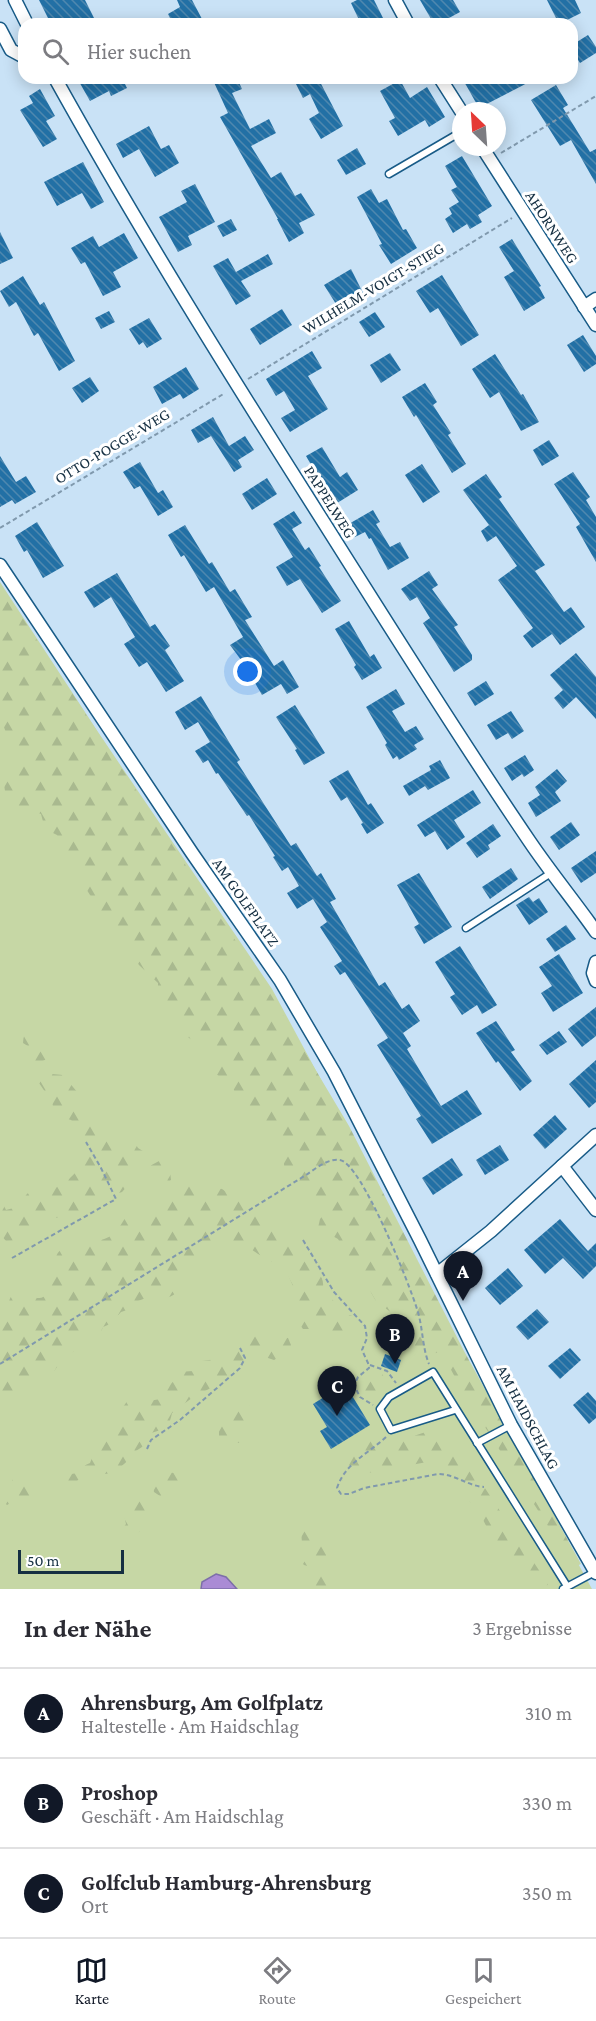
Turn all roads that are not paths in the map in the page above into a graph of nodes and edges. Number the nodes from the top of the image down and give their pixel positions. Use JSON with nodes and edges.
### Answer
{"nodes":[{"id":1,"x":15,"y":0,"type":"edge"},
{"id":2,"x":394,"y":0,"type":"edge"},
{"id":3,"x":24,"y":18,"type":"edge"},
{"id":4,"x":404,"y":18,"type":"edge"},
{"id":5,"x":0,"y":29,"type":"edge"},
{"id":6,"x":18,"y":54,"type":"edge"},
{"id":7,"x":58,"y":84,"type":"edge"},
{"id":8,"x":444,"y":84,"type":"edge"},
{"id":9,"x":455,"y":102,"type":"edge"},
{"id":10,"x":452,"y":137,"type":"edge"},
{"id":11,"x":487,"y":156,"type":"edge"},
{"id":12,"x":389,"y":174,"type":"dead end"},
{"id":13,"x":596,"y":299,"type":"edge"},
{"id":14,"x":584,"y":307,"type":"junction"},
{"id":15,"x":596,"y":325,"type":"edge"},
{"id":16,"x":0,"y":565,"type":"edge"},
{"id":17,"x":552,"y":872,"type":"junction"},
{"id":18,"x":466,"y":928,"type":"dead end"},
{"id":19,"x":596,"y":932,"type":"edge"},
{"id":20,"x":596,"y":962,"type":"edge"},
{"id":21,"x":596,"y":981,"type":"edge"},
{"id":22,"x":596,"y":1135,"type":"edge"},
{"id":23,"x":562,"y":1166,"type":"junction"},
{"id":24,"x":596,"y":1210,"type":"edge"},
{"id":25,"x":437,"y":1274,"type":"junction"},
{"id":26,"x":455,"y":1410,"type":"junction"},
{"id":27,"x":511,"y":1425,"type":"junction"},
{"id":28,"x":477,"y":1443,"type":"junction"},
{"id":29,"x":596,"y":1572,"type":"edge"},
{"id":30,"x":565,"y":1587,"type":"edge"}],
"edges":[{"from":1,"to":3,"type":"street"},
{"from":2,"to":4,"type":"street"},
{"from":5,"to":6,"type":"street"},
{"from":7,"to":17,"type":"street","name":"PAPPELWEG"},
{"from":8,"to":9,"type":"street"},
{"from":10,"to":12,"type":"lane"},
{"from":11,"to":14,"type":"street","name":"AHORNWEG"},
{"from":13,"to":14,"type":"street"},
{"from":14,"to":15,"type":"street","name":"AHORNWEG"},
{"from":16,"to":25,"type":"street","name":"AM GOLFPLATZ"},
{"from":17,"to":18,"type":"lane"},
{"from":17,"to":19,"type":"street","name":"PAPPELWEG"},
{"from":20,"to":21,"type":"street"},
{"from":22,"to":23,"type":"street"},
{"from":23,"to":24,"type":"street"},
{"from":23,"to":25,"type":"street"},
{"from":25,"to":27,"type":"street","name":"AM HAIDSCHLAG"},
{"from":26,"to":26,"type":"lane"},
{"from":26,"to":28,"type":"lane"},
{"from":27,"to":28,"type":"lane"},
{"from":27,"to":29,"type":"street","name":"AM HAIDSCHLAG"},
{"from":28,"to":30,"type":"lane"},
{"from":29,"to":30,"type":"lane"}]}
